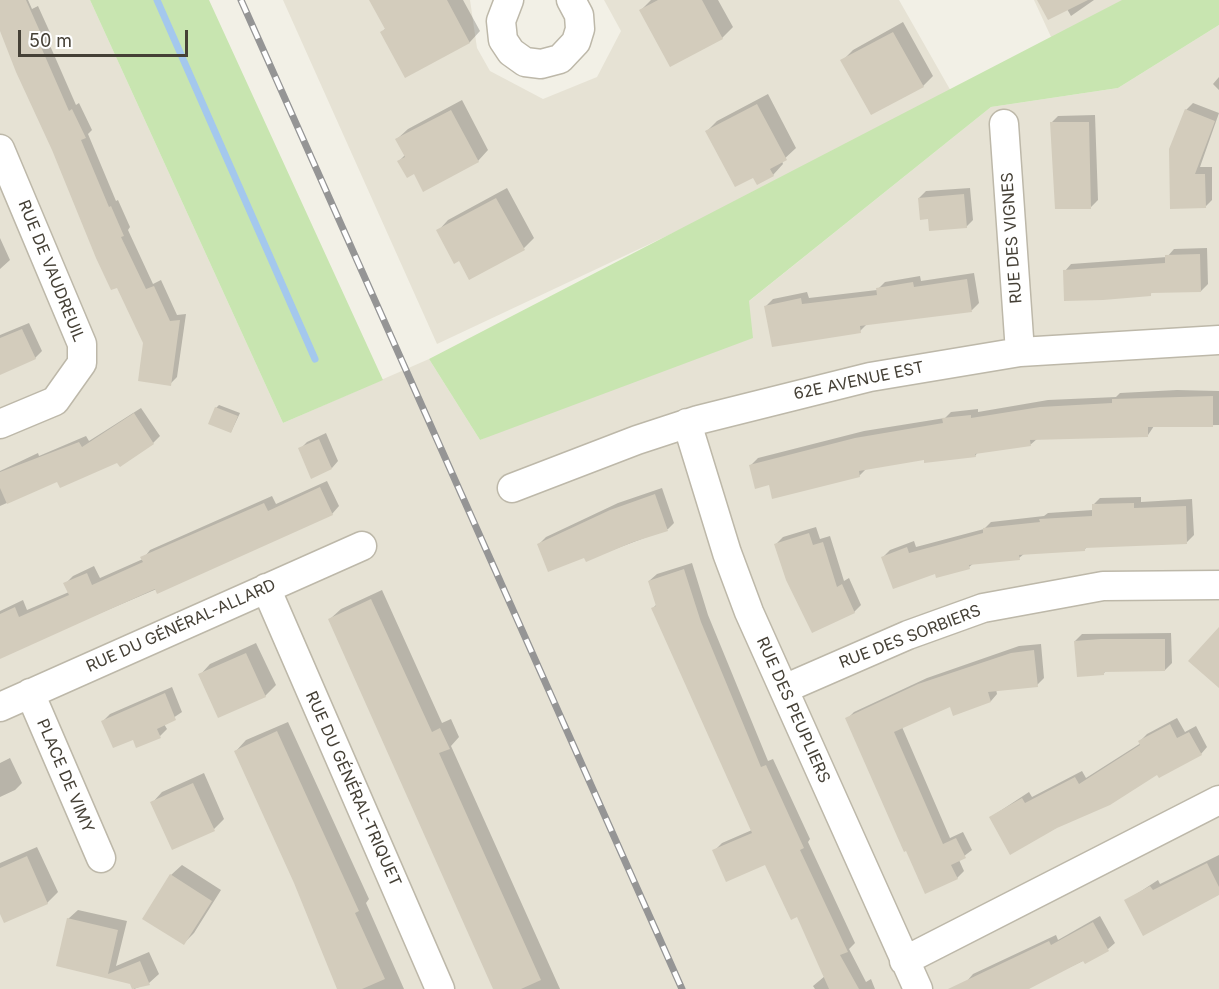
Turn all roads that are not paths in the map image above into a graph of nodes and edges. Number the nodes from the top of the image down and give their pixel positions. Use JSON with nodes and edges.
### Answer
{"nodes":[{"id":1,"x":508,"y":0,"type":"edge"},
{"id":2,"x":571,"y":0,"type":"edge"},
{"id":3,"x":1004,"y":124,"type":"dead end"},
{"id":4,"x":0,"y":149,"type":"edge"},
{"id":5,"x":1219,"y":340,"type":"edge"},
{"id":6,"x":1020,"y":352,"type":"junction"},
{"id":7,"x":687,"y":423,"type":"junction"},
{"id":8,"x":0,"y":424,"type":"edge"},
{"id":9,"x":512,"y":488,"type":"dead end"},
{"id":10,"x":362,"y":546,"type":"dead end"},
{"id":11,"x":1219,"y":585,"type":"edge"},
{"id":12,"x":266,"y":588,"type":"junction"},
{"id":13,"x":784,"y":689,"type":"junction"},
{"id":14,"x":30,"y":693,"type":"junction"},
{"id":15,"x":0,"y":706,"type":"edge"},
{"id":16,"x":1219,"y":800,"type":"edge"},
{"id":17,"x":101,"y":858,"type":"dead end"},
{"id":18,"x":904,"y":961,"type":"junction"},
{"id":19,"x":440,"y":989,"type":"edge"},
{"id":20,"x":918,"y":989,"type":"edge"}],
"edges":[{"from":1,"to":2,"type":"street"},
{"from":3,"to":6,"type":"street","name":"RUE DES VIGNES"},
{"from":4,"to":8,"type":"street","name":"RUE DE VAUDREUIL"},
{"from":5,"to":6,"type":"street","name":"62E AVENUE EST"},
{"from":6,"to":7,"type":"street","name":"62E AVENUE EST"},
{"from":7,"to":9,"type":"street","name":"62E AVENUE EST"},
{"from":7,"to":13,"type":"street","name":"RUE DES PEUPLIERS"},
{"from":10,"to":12,"type":"street","name":"RUE DU GÉNÉRAL-ALLARD"},
{"from":11,"to":13,"type":"street","name":"RUE DES SORBIERS"},
{"from":12,"to":14,"type":"street","name":"RUE DU GÉNÉRAL-ALLARD"},
{"from":12,"to":19,"type":"street","name":"RUE DU GÉNÉRAL-TRIQUET"},
{"from":13,"to":18,"type":"street","name":"RUE DES PEUPLIERS"},
{"from":14,"to":15,"type":"street","name":"RUE DU GÉNÉRAL-ALLARD"},
{"from":14,"to":17,"type":"street","name":"PLACE DE VIMY"},
{"from":16,"to":18,"type":"street"},
{"from":18,"to":20,"type":"street","name":"RUE DES PEUPLIERS"}]}
